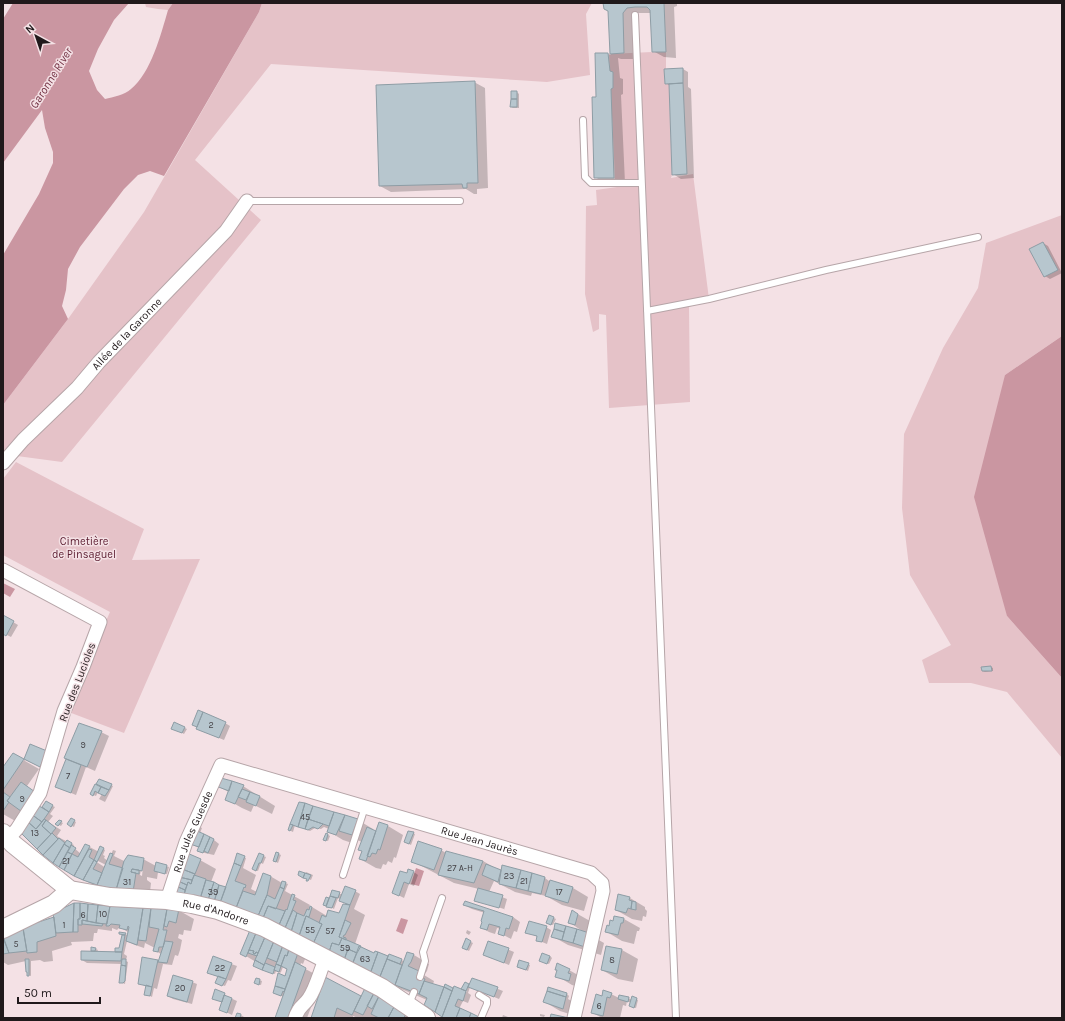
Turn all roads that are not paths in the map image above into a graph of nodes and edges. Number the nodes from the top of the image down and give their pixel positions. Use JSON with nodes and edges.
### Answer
{"nodes":[{"id":1,"x":635,"y":15,"type":"dead end"},
{"id":2,"x":583,"y":120,"type":"dead end"},
{"id":3,"x":642,"y":183,"type":"junction"},
{"id":4,"x":247,"y":201,"type":"joint"},
{"id":5,"x":460,"y":201,"type":"dead end"},
{"id":6,"x":978,"y":237,"type":"dead end"},
{"id":7,"x":647,"y":311,"type":"junction"},
{"id":8,"x":3,"y":463,"type":"edge"},
{"id":9,"x":3,"y":570,"type":"edge"},
{"id":10,"x":221,"y":765,"type":"joint"},
{"id":11,"x":365,"y":807,"type":"junction"},
{"id":12,"x":5,"y":836,"type":"edge"},
{"id":13,"x":343,"y":875,"type":"dead end"},
{"id":14,"x":70,"y":890,"type":"junction"},
{"id":15,"x":442,"y":898,"type":"dead end"},
{"id":16,"x":167,"y":900,"type":"junction"},
{"id":17,"x":3,"y":929,"type":"edge"},
{"id":18,"x":325,"y":960,"type":"junction"},
{"id":19,"x":420,"y":977,"type":"dead end"},
{"id":20,"x":479,"y":995,"type":"dead end"},
{"id":21,"x":295,"y":1018,"type":"edge"},
{"id":22,"x":426,"y":1018,"type":"edge"},
{"id":23,"x":481,"y":1018,"type":"edge"},
{"id":24,"x":574,"y":1018,"type":"edge"},
{"id":25,"x":676,"y":1018,"type":"edge"}],
"edges":[{"from":1,"to":3,"type":"lane"},
{"from":2,"to":3,"type":"lane"},
{"from":3,"to":7,"type":"lane"},
{"from":4,"to":5,"type":"lane"},
{"from":4,"to":8,"type":"street","name":"Allée de la Garonne"},
{"from":6,"to":7,"type":"lane"},
{"from":7,"to":25,"type":"lane"},
{"from":9,"to":12,"type":"street","name":"Rue des Lucioles"},
{"from":10,"to":11,"type":"street","name":"Rue Jean Jaurès"},
{"from":10,"to":16,"type":"street","name":"Rue Jules Guesde"},
{"from":11,"to":13,"type":"lane"},
{"from":11,"to":24,"type":"street","name":"Rue Jean Jaurès"},
{"from":12,"to":14,"type":"main road","name":"Rue d'Andorre"},
{"from":14,"to":16,"type":"main road","name":"Rue d'Andorre"},
{"from":14,"to":17,"type":"main road"},
{"from":15,"to":19,"type":"lane"},
{"from":16,"to":18,"type":"main road","name":"Rue d'Andorre"},
{"from":18,"to":21,"type":"street"},
{"from":18,"to":22,"type":"main road","name":"Rue d'Andorre"},
{"from":20,"to":23,"type":"lane"}]}
